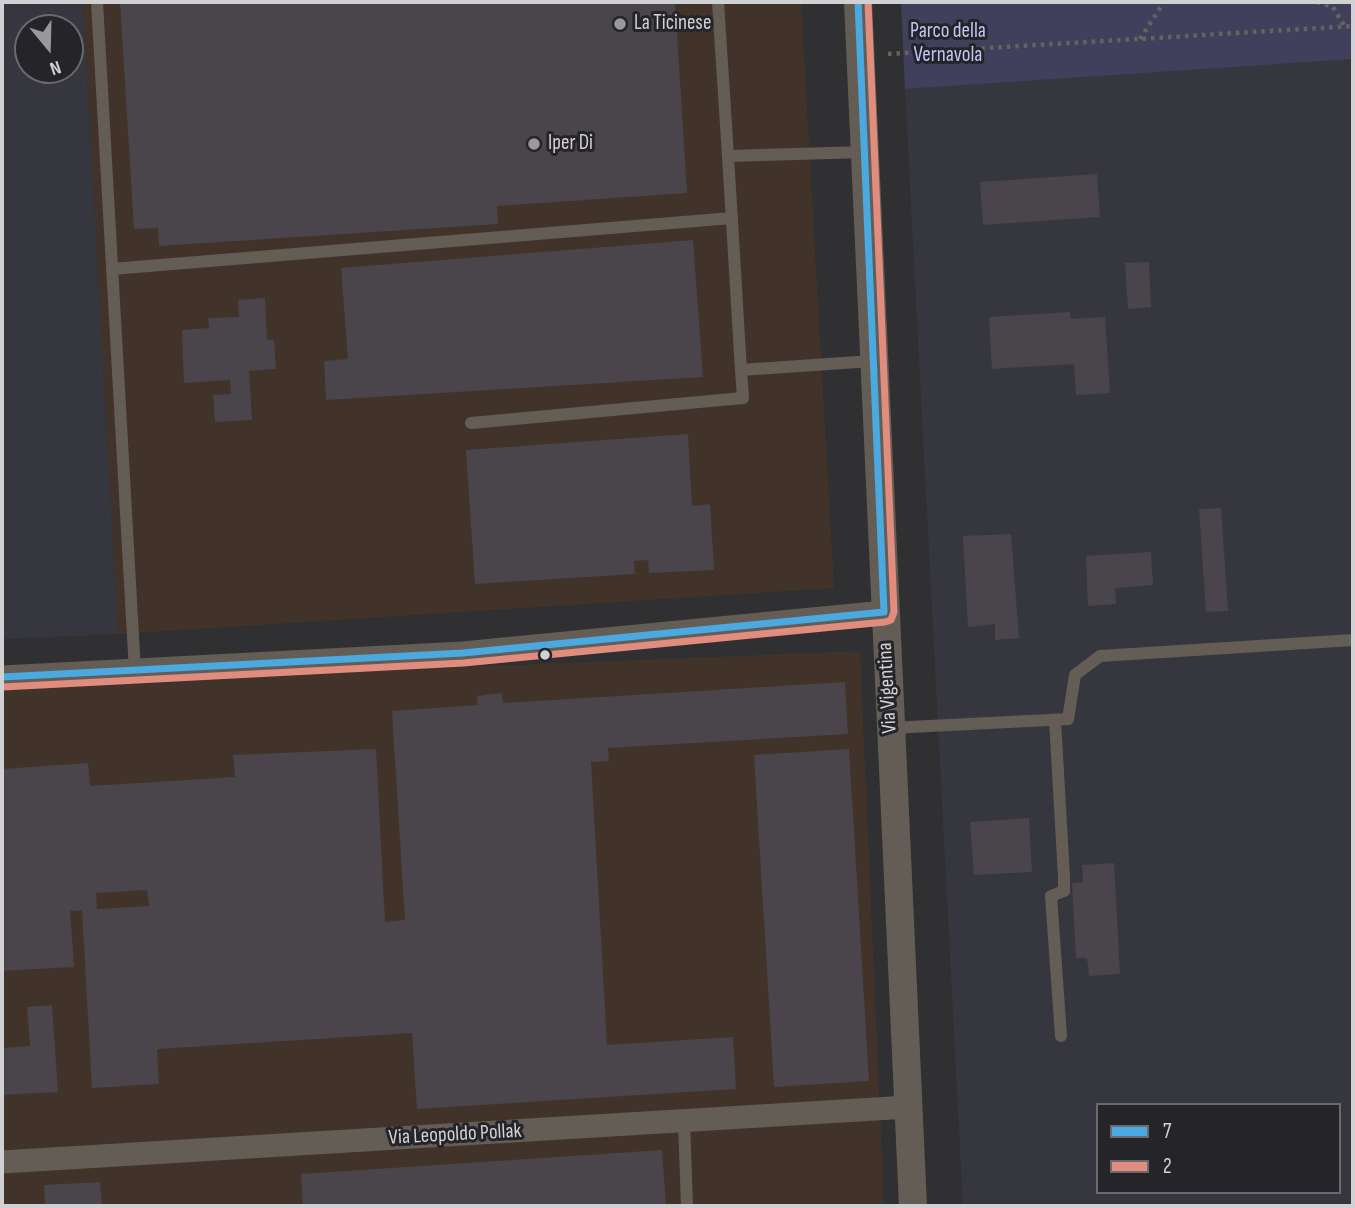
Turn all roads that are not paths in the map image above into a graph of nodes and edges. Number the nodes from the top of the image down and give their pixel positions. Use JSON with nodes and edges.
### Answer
{"nodes":[{"id":1,"x":97,"y":2,"type":"edge"},
{"id":2,"x":718,"y":2,"type":"edge"},
{"id":3,"x":858,"y":2,"type":"edge"},
{"id":4,"x":864,"y":152,"type":"junction"},
{"id":5,"x":728,"y":156,"type":"junction"},
{"id":6,"x":732,"y":218,"type":"junction"},
{"id":7,"x":112,"y":269,"type":"junction"},
{"id":8,"x":872,"y":361,"type":"junction"},
{"id":9,"x":741,"y":370,"type":"junction"},
{"id":10,"x":471,"y":423,"type":"dead end"},
{"id":11,"x":884,"y":612,"type":"junction"},
{"id":12,"x":1353,"y":640,"type":"edge"},
{"id":13,"x":135,"y":671,"type":"junction"},
{"id":14,"x":2,"y":677,"type":"edge"},
{"id":15,"x":1055,"y":720,"type":"junction"},
{"id":16,"x":889,"y":728,"type":"junction"},
{"id":17,"x":1061,"y":1036,"type":"dead end"},
{"id":18,"x":908,"y":1107,"type":"junction"},
{"id":19,"x":684,"y":1121,"type":"junction"},
{"id":20,"x":2,"y":1162,"type":"edge"},
{"id":21,"x":687,"y":1206,"type":"edge"},
{"id":22,"x":913,"y":1206,"type":"edge"}],
"edges":[{"from":1,"to":7,"type":"lane"},
{"from":2,"to":5,"type":"lane"},
{"from":3,"to":4,"type":"street","name":"Via Vigentina"},
{"from":4,"to":5,"type":"lane"},
{"from":4,"to":8,"type":"street","name":"Via Vigentina"},
{"from":5,"to":6,"type":"lane"},
{"from":6,"to":7,"type":"lane"},
{"from":6,"to":9,"type":"lane"},
{"from":7,"to":13,"type":"lane"},
{"from":8,"to":9,"type":"lane"},
{"from":8,"to":11,"type":"street","name":"Via Vigentina"},
{"from":9,"to":10,"type":"lane"},
{"from":11,"to":13,"type":"street"},
{"from":11,"to":16,"type":"street","name":"Via Vigentina"},
{"from":12,"to":15,"type":"lane"},
{"from":13,"to":14,"type":"street"},
{"from":15,"to":16,"type":"lane"},
{"from":15,"to":17,"type":"lane"},
{"from":16,"to":18,"type":"street","name":"Via Vigentina"},
{"from":18,"to":19,"type":"street","name":"Via Leopoldo Pollak"},
{"from":18,"to":22,"type":"street","name":"Via Vigentina"},
{"from":19,"to":20,"type":"street","name":"Via Leopoldo Pollak"},
{"from":19,"to":21,"type":"lane"}]}
